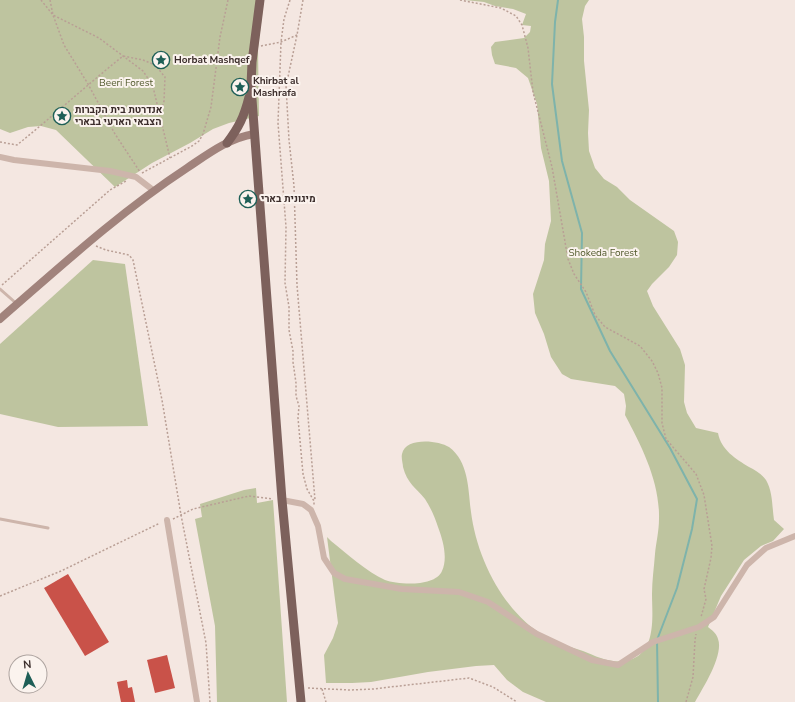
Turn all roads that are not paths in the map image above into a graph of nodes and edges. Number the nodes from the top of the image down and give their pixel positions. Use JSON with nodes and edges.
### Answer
{"nodes":[{"id":1,"x":260,"y":0,"type":"edge"},
{"id":2,"x":251,"y":86,"type":"junction"},
{"id":3,"x":254,"y":134,"type":"junction"},
{"id":4,"x":227,"y":143,"type":"junction"},
{"id":5,"x":0,"y":157,"type":"edge"},
{"id":6,"x":153,"y":190,"type":"junction"},
{"id":7,"x":0,"y":289,"type":"edge"},
{"id":8,"x":17,"y":304,"type":"junction"},
{"id":9,"x":0,"y":319,"type":"edge"},
{"id":10,"x":282,"y":500,"type":"junction"},
{"id":11,"x":0,"y":519,"type":"edge"},
{"id":12,"x":168,"y":520,"type":"road end"},
{"id":13,"x":48,"y":528,"type":"dead end"},
{"id":14,"x":795,"y":536,"type":"edge"},
{"id":15,"x":198,"y":702,"type":"edge"},
{"id":16,"x":301,"y":702,"type":"edge"}],
"edges":[{"from":1,"to":2,"type":"main road"},
{"from":2,"to":3,"type":"main road"},
{"from":2,"to":4,"type":"main road"},
{"from":3,"to":4,"type":"main road"},
{"from":3,"to":10,"type":"main road"},
{"from":4,"to":6,"type":"main road"},
{"from":5,"to":6,"type":"street"},
{"from":6,"to":8,"type":"main road"},
{"from":7,"to":8,"type":"lane"},
{"from":8,"to":9,"type":"main road"},
{"from":10,"to":14,"type":"street"},
{"from":10,"to":16,"type":"main road"},
{"from":11,"to":13,"type":"lane"},
{"from":12,"to":15,"type":"street"}]}
